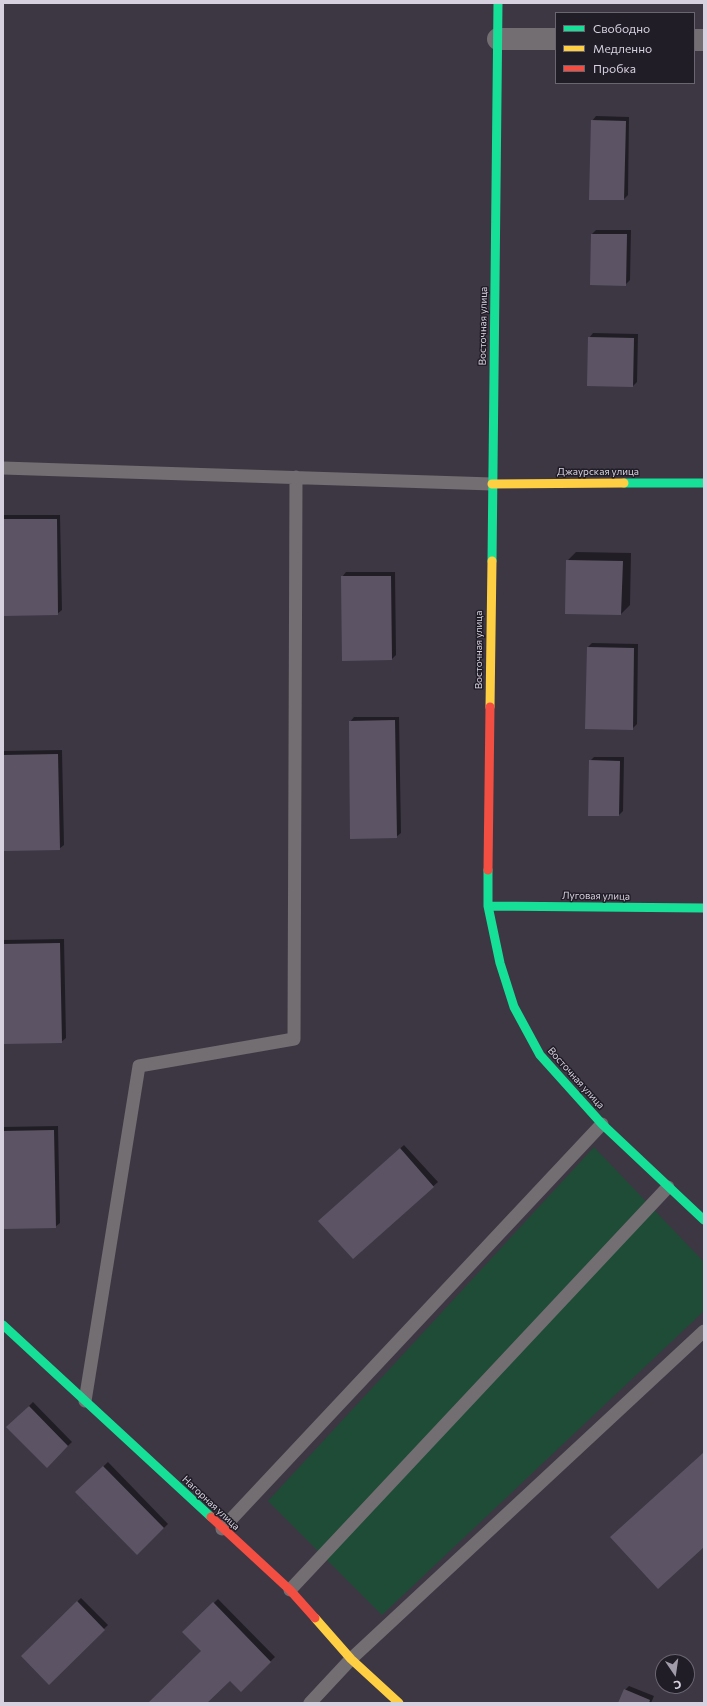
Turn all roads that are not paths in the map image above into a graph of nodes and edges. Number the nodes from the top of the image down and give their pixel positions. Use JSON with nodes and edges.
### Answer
{"nodes":[{"id":1,"x":498,"y":3,"type":"edge"},
{"id":2,"x":498,"y":39,"type":"junction"},
{"id":3,"x":555,"y":39,"type":"edge"},
{"id":4,"x":3,"y":468,"type":"edge"},
{"id":5,"x":296,"y":477,"type":"junction"},
{"id":6,"x":704,"y":483,"type":"edge"},
{"id":7,"x":492,"y":484,"type":"junction"},
{"id":8,"x":488,"y":906,"type":"junction"},
{"id":9,"x":704,"y":908,"type":"edge"},
{"id":10,"x":602,"y":1124,"type":"junction"},
{"id":11,"x":668,"y":1187,"type":"junction"},
{"id":12,"x":704,"y":1220,"type":"edge"},
{"id":13,"x":3,"y":1325,"type":"edge"},
{"id":14,"x":704,"y":1331,"type":"edge"},
{"id":15,"x":85,"y":1401,"type":"junction"},
{"id":16,"x":222,"y":1528,"type":"junction"},
{"id":17,"x":290,"y":1590,"type":"junction"},
{"id":18,"x":351,"y":1659,"type":"junction"},
{"id":19,"x":310,"y":1703,"type":"edge"},
{"id":20,"x":398,"y":1703,"type":"edge"}],
"edges":[{"from":1,"to":2,"type":"main road","name":"Восточная улица"},
{"from":2,"to":3,"type":"street"},
{"from":2,"to":7,"type":"main road","name":"Восточная улица"},
{"from":4,"to":5,"type":"lane"},
{"from":5,"to":7,"type":"lane"},
{"from":5,"to":15,"type":"lane"},
{"from":6,"to":7,"type":"main road","name":"Джаурская улица"},
{"from":7,"to":8,"type":"main road","name":"Восточная улица"},
{"from":8,"to":9,"type":"main road","name":"Луговая улица"},
{"from":8,"to":10,"type":"main road","name":"Восточная улица"},
{"from":10,"to":11,"type":"main road","name":"Восточная улица"},
{"from":10,"to":16,"type":"lane"},
{"from":11,"to":12,"type":"main road","name":"Восточная улица"},
{"from":11,"to":17,"type":"lane"},
{"from":13,"to":15,"type":"main road","name":"Нагорная улица"},
{"from":14,"to":18,"type":"lane"},
{"from":15,"to":16,"type":"main road","name":"Нагорная улица"},
{"from":16,"to":17,"type":"main road","name":"Нагорная улица"},
{"from":17,"to":18,"type":"main road","name":"Нагорная улица"},
{"from":18,"to":19,"type":"lane"},
{"from":18,"to":20,"type":"main road","name":"Нагорная улица"}]}
